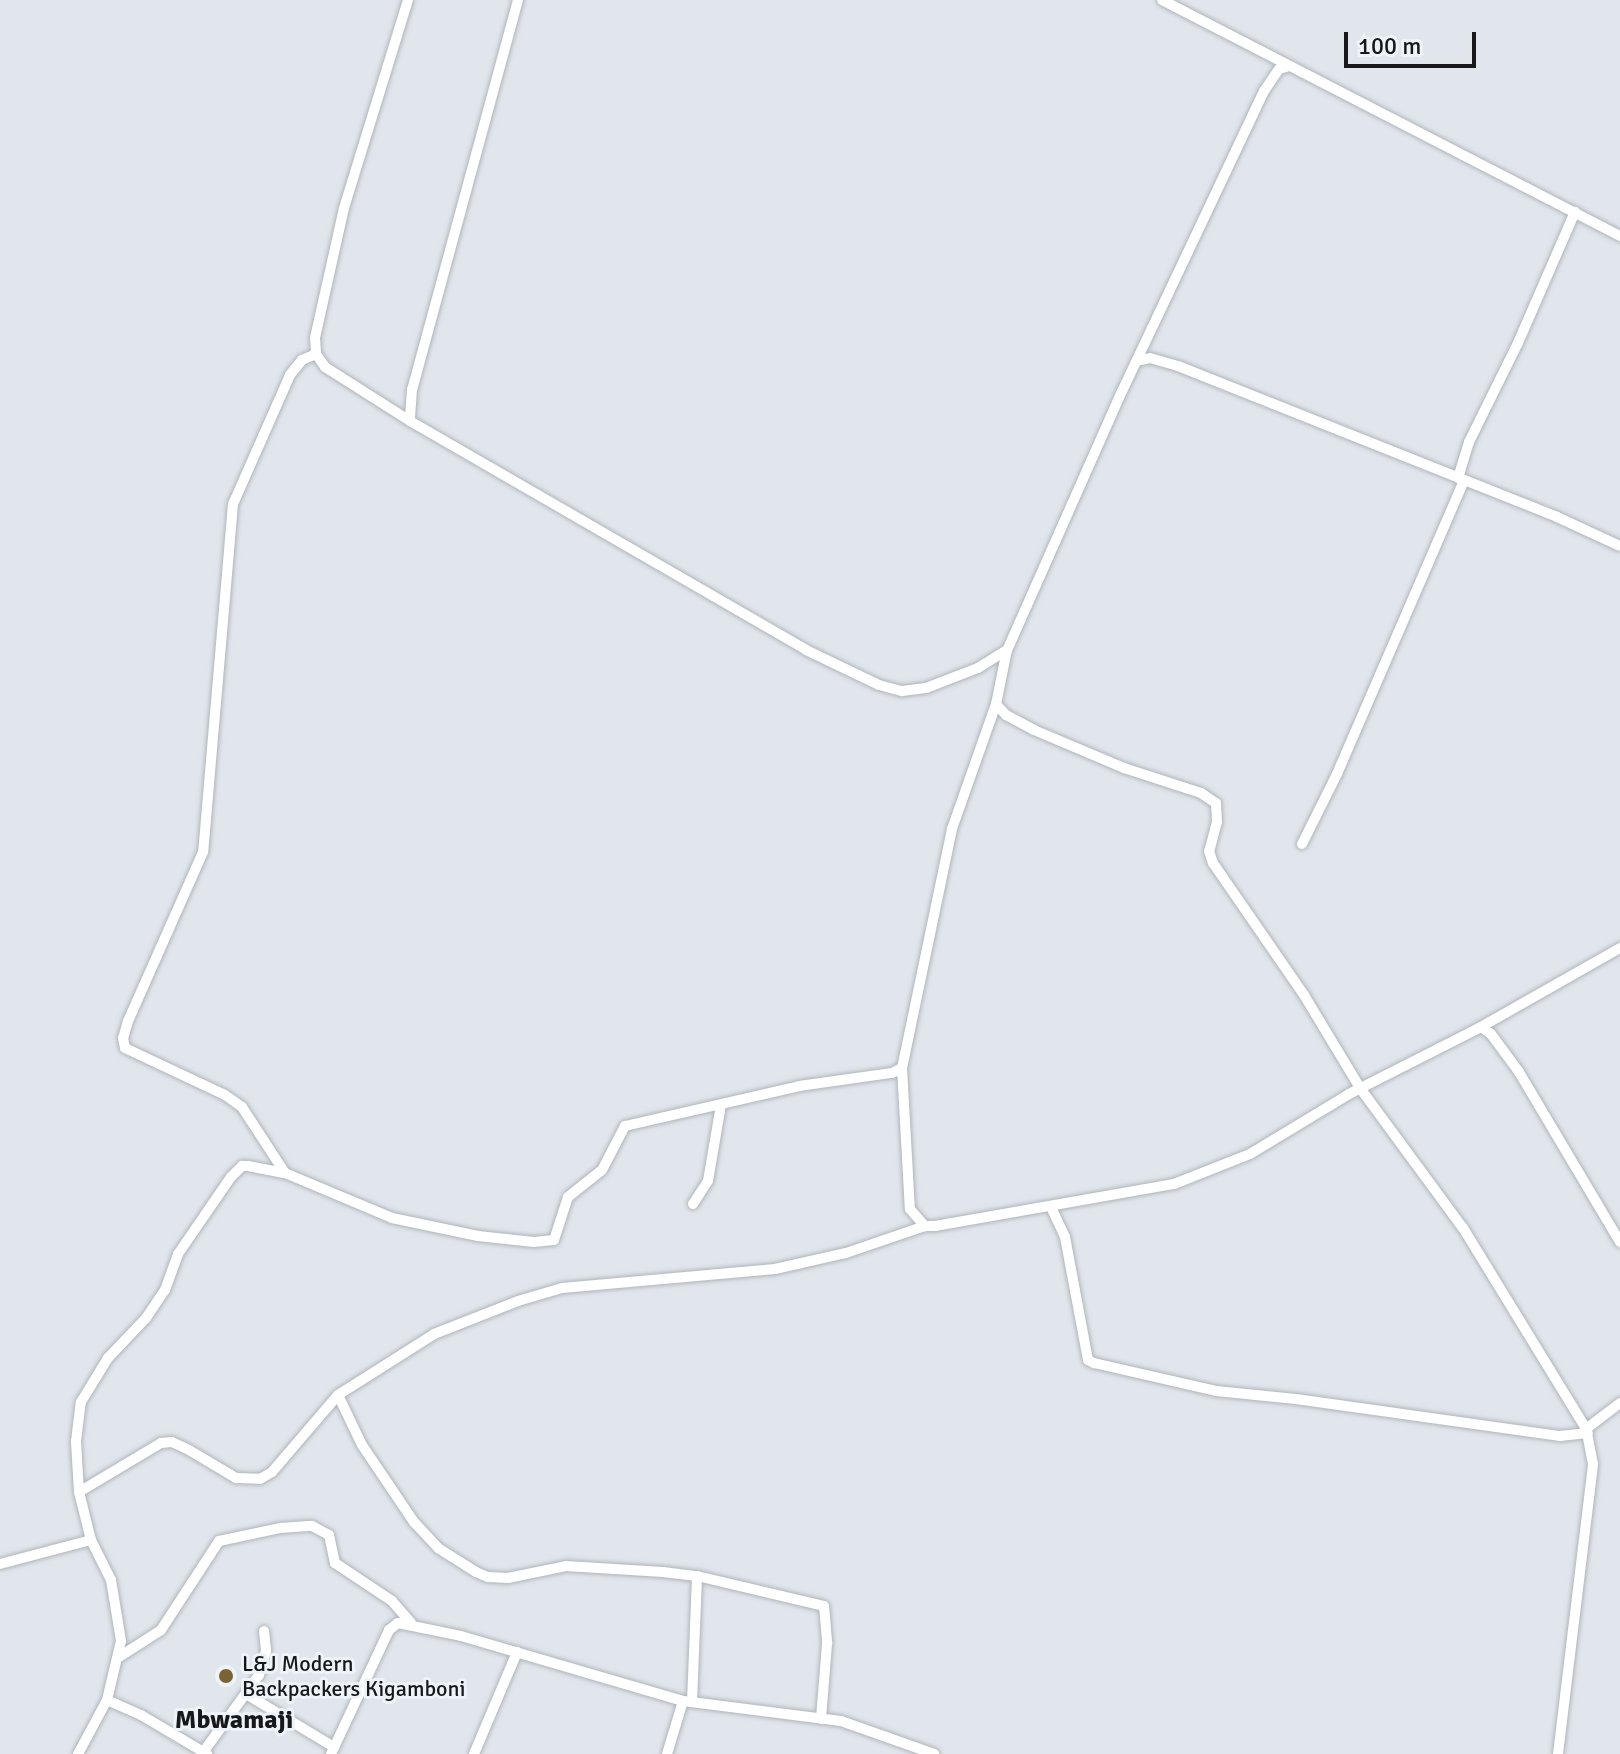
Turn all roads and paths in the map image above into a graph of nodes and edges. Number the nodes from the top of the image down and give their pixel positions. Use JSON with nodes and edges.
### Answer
{"nodes":[{"id":1,"x":408,"y":0,"type":"edge"},
{"id":2,"x":518,"y":0,"type":"edge"},
{"id":3,"x":1162,"y":0,"type":"edge"},
{"id":4,"x":1289,"y":66,"type":"junction"},
{"id":5,"x":1575,"y":212,"type":"junction"},
{"id":6,"x":1620,"y":236,"type":"edge"},
{"id":7,"x":316,"y":354,"type":"junction"},
{"id":8,"x":1137,"y":361,"type":"junction"},
{"id":9,"x":410,"y":421,"type":"junction"},
{"id":10,"x":1461,"y":480,"type":"junction"},
{"id":11,"x":1620,"y":546,"type":"edge"},
{"id":12,"x":1007,"y":650,"type":"junction"},
{"id":13,"x":996,"y":704,"type":"junction"},
{"id":14,"x":1302,"y":844,"type":"dead end"},
{"id":15,"x":1620,"y":948,"type":"edge"},
{"id":16,"x":1481,"y":1027,"type":"junction"},
{"id":17,"x":902,"y":1068,"type":"junction"},
{"id":18,"x":1360,"y":1088,"type":"junction"},
{"id":19,"x":721,"y":1105,"type":"junction"},
{"id":20,"x":285,"y":1173,"type":"junction"},
{"id":21,"x":693,"y":1204,"type":"dead end"},
{"id":22,"x":1051,"y":1207,"type":"junction"},
{"id":23,"x":925,"y":1226,"type":"junction"},
{"id":24,"x":1620,"y":1242,"type":"edge"},
{"id":25,"x":338,"y":1395,"type":"junction"},
{"id":26,"x":1620,"y":1403,"type":"edge"},
{"id":27,"x":1587,"y":1431,"type":"junction"},
{"id":28,"x":79,"y":1492,"type":"junction"},
{"id":29,"x":91,"y":1540,"type":"junction"},
{"id":30,"x":0,"y":1564,"type":"edge"},
{"id":31,"x":697,"y":1576,"type":"junction"},
{"id":32,"x":411,"y":1623,"type":"junction"},
{"id":33,"x":264,"y":1631,"type":"dead end"},
{"id":34,"x":517,"y":1652,"type":"junction"},
{"id":35,"x":119,"y":1657,"type":"junction"},
{"id":36,"x":246,"y":1694,"type":"junction"},
{"id":37,"x":107,"y":1700,"type":"junction"},
{"id":38,"x":688,"y":1702,"type":"junction"},
{"id":39,"x":821,"y":1719,"type":"junction"},
{"id":40,"x":332,"y":1751,"type":"edge"},
{"id":41,"x":206,"y":1753,"type":"edge"},
{"id":42,"x":78,"y":1754,"type":"edge"},
{"id":43,"x":474,"y":1754,"type":"edge"},
{"id":44,"x":667,"y":1754,"type":"edge"},
{"id":45,"x":934,"y":1754,"type":"edge"},
{"id":46,"x":1558,"y":1754,"type":"edge"}],
"edges":[{"from":1,"to":7,"type":"street"},
{"from":2,"to":9,"type":"street"},
{"from":3,"to":4,"type":"street"},
{"from":4,"to":5,"type":"street"},
{"from":4,"to":8,"type":"street"},
{"from":5,"to":6,"type":"street"},
{"from":5,"to":10,"type":"street"},
{"from":7,"to":9,"type":"street"},
{"from":7,"to":20,"type":"street"},
{"from":8,"to":10,"type":"street"},
{"from":8,"to":12,"type":"street"},
{"from":9,"to":12,"type":"street"},
{"from":10,"to":11,"type":"street"},
{"from":10,"to":14,"type":"street"},
{"from":12,"to":13,"type":"street"},
{"from":13,"to":17,"type":"street"},
{"from":13,"to":18,"type":"street"},
{"from":15,"to":16,"type":"street"},
{"from":16,"to":18,"type":"street"},
{"from":16,"to":24,"type":"street"},
{"from":17,"to":19,"type":"street"},
{"from":17,"to":23,"type":"street"},
{"from":18,"to":22,"type":"street"},
{"from":18,"to":27,"type":"street"},
{"from":19,"to":20,"type":"street"},
{"from":19,"to":21,"type":"street"},
{"from":20,"to":28,"type":"street"},
{"from":22,"to":23,"type":"street"},
{"from":22,"to":27,"type":"street"},
{"from":23,"to":25,"type":"street"},
{"from":25,"to":28,"type":"street"},
{"from":25,"to":31,"type":"street"},
{"from":26,"to":27,"type":"street"},
{"from":27,"to":46,"type":"street"},
{"from":28,"to":29,"type":"street"},
{"from":29,"to":30,"type":"street"},
{"from":29,"to":35,"type":"street"},
{"from":31,"to":38,"type":"street"},
{"from":31,"to":39,"type":"street"},
{"from":32,"to":34,"type":"street"},
{"from":32,"to":35,"type":"street"},
{"from":32,"to":40,"type":"street"},
{"from":33,"to":36,"type":"street"},
{"from":34,"to":38,"type":"street"},
{"from":34,"to":43,"type":"street"},
{"from":35,"to":37,"type":"street"},
{"from":36,"to":40,"type":"street"},
{"from":36,"to":41,"type":"street"},
{"from":37,"to":41,"type":"street"},
{"from":37,"to":42,"type":"street"},
{"from":38,"to":39,"type":"street"},
{"from":38,"to":44,"type":"street"},
{"from":39,"to":45,"type":"street"}]}
